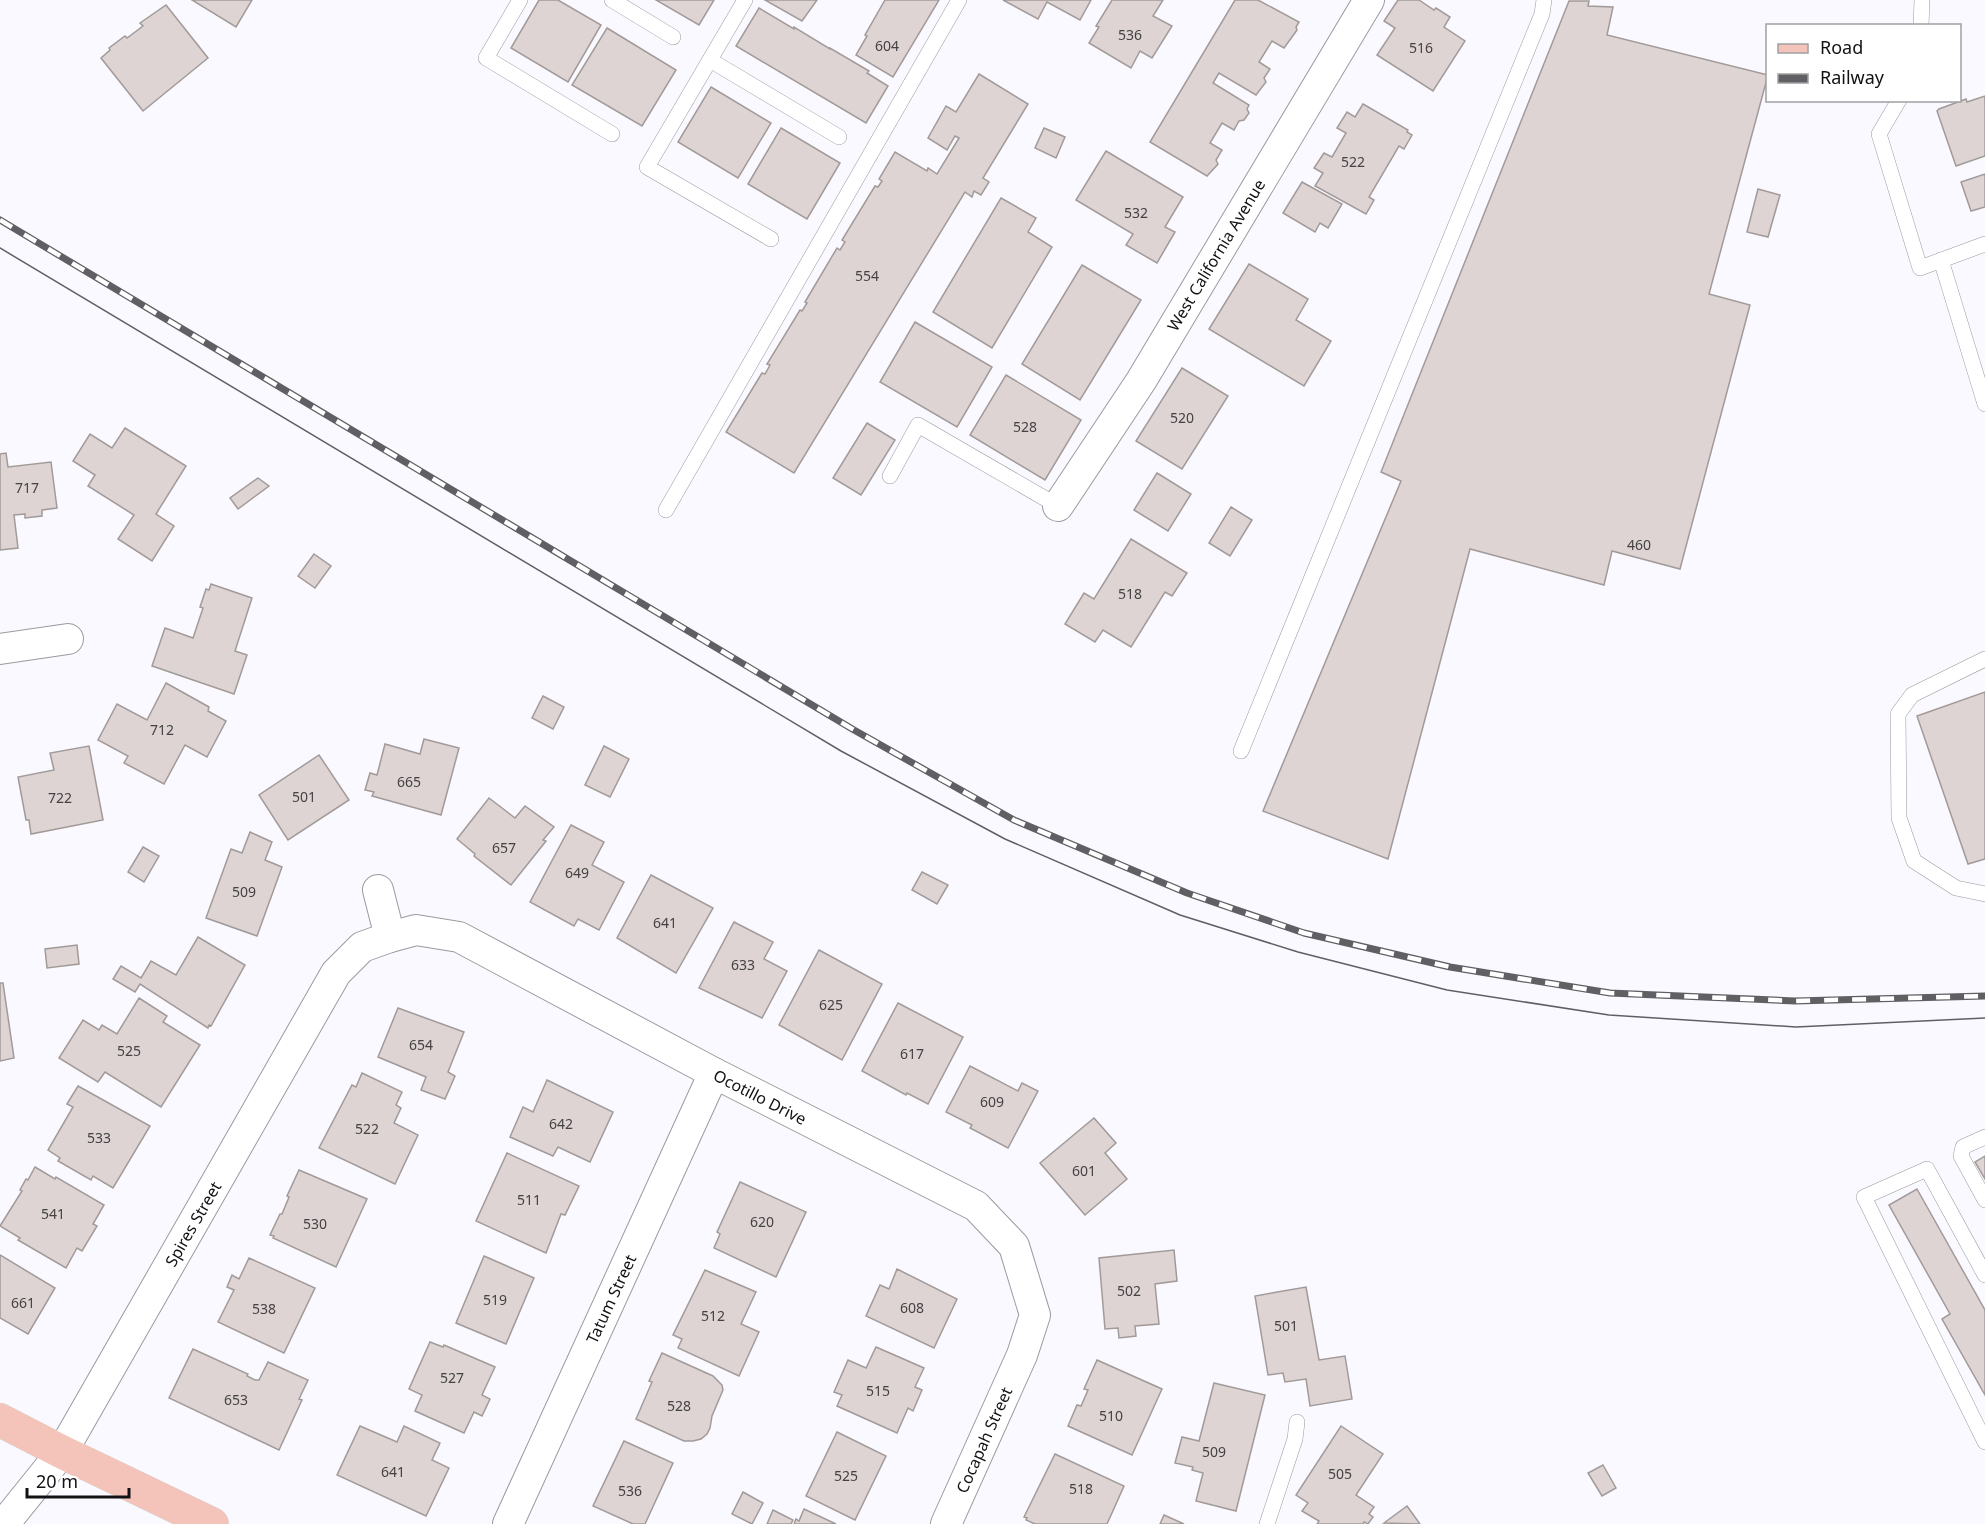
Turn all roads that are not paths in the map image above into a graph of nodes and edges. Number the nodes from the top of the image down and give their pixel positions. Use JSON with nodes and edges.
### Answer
{"nodes":[{"id":1,"x":520,"y":0,"type":"edge"},
{"id":2,"x":612,"y":0,"type":"edge"},
{"id":3,"x":745,"y":0,"type":"edge"},
{"id":4,"x":959,"y":0,"type":"edge"},
{"id":5,"x":1369,"y":0,"type":"edge"},
{"id":6,"x":1544,"y":0,"type":"edge"},
{"id":7,"x":1922,"y":0,"type":"edge"},
{"id":8,"x":1921,"y":24,"type":"edge"},
{"id":9,"x":673,"y":37,"type":"dead end"},
{"id":10,"x":710,"y":60,"type":"junction"},
{"id":11,"x":1898,"y":102,"type":"edge"},
{"id":12,"x":612,"y":134,"type":"dead end"},
{"id":13,"x":840,"y":137,"type":"dead end"},
{"id":14,"x":771,"y":239,"type":"dead end"},
{"id":15,"x":1985,"y":244,"type":"edge"},
{"id":16,"x":1941,"y":261,"type":"junction"},
{"id":17,"x":1985,"y":404,"type":"edge"},
{"id":18,"x":890,"y":476,"type":"dead end"},
{"id":19,"x":1058,"y":506,"type":"joint"},
{"id":20,"x":666,"y":510,"type":"dead end"},
{"id":21,"x":68,"y":639,"type":"dead end"},
{"id":22,"x":0,"y":649,"type":"edge"},
{"id":23,"x":1985,"y":659,"type":"edge"},
{"id":24,"x":1241,"y":751,"type":"dead end"},
{"id":25,"x":378,"y":890,"type":"dead end"},
{"id":26,"x":1985,"y":894,"type":"edge"},
{"id":27,"x":390,"y":938,"type":"junction"},
{"id":28,"x":714,"y":1073,"type":"junction"},
{"id":29,"x":1985,"y":1137,"type":"edge"},
{"id":30,"x":1985,"y":1200,"type":"edge"},
{"id":31,"x":1985,"y":1275,"type":"edge"},
{"id":32,"x":1022,"y":1355,"type":"joint"},
{"id":33,"x":0,"y":1420,"type":"edge"},
{"id":34,"x":1297,"y":1422,"type":"dead end"},
{"id":35,"x":1985,"y":1442,"type":"edge"},
{"id":36,"x":62,"y":1452,"type":"junction"},
{"id":37,"x":4,"y":1524,"type":"edge"},
{"id":38,"x":212,"y":1524,"type":"edge"},
{"id":39,"x":508,"y":1524,"type":"edge"},
{"id":40,"x":946,"y":1524,"type":"edge"},
{"id":41,"x":1267,"y":1524,"type":"edge"}],
"edges":[{"from":1,"to":12,"type":"lane"},
{"from":2,"to":9,"type":"lane"},
{"from":3,"to":10,"type":"lane"},
{"from":4,"to":20,"type":"lane"},
{"from":5,"to":19,"type":"street","name":"West California Avenue"},
{"from":6,"to":24,"type":"lane"},
{"from":7,"to":8,"type":"lane"},
{"from":10,"to":13,"type":"lane"},
{"from":10,"to":14,"type":"lane"},
{"from":11,"to":16,"type":"lane"},
{"from":15,"to":16,"type":"lane"},
{"from":16,"to":17,"type":"lane"},
{"from":18,"to":19,"type":"lane"},
{"from":21,"to":22,"type":"street"},
{"from":23,"to":26,"type":"lane"},
{"from":25,"to":27,"type":"street"},
{"from":27,"to":28,"type":"street","name":"Ocotillo Drive"},
{"from":27,"to":36,"type":"street","name":"Spires Street"},
{"from":28,"to":32,"type":"street","name":"Ocotillo Drive"},
{"from":28,"to":39,"type":"street","name":"Tatum Street"},
{"from":29,"to":30,"type":"lane"},
{"from":31,"to":35,"type":"lane"},
{"from":32,"to":40,"type":"street","name":"Cocapah Street"},
{"from":33,"to":36,"type":"main road"},
{"from":34,"to":41,"type":"lane"},
{"from":36,"to":37,"type":"street","name":"Spires Street"},
{"from":36,"to":38,"type":"main road"}]}
